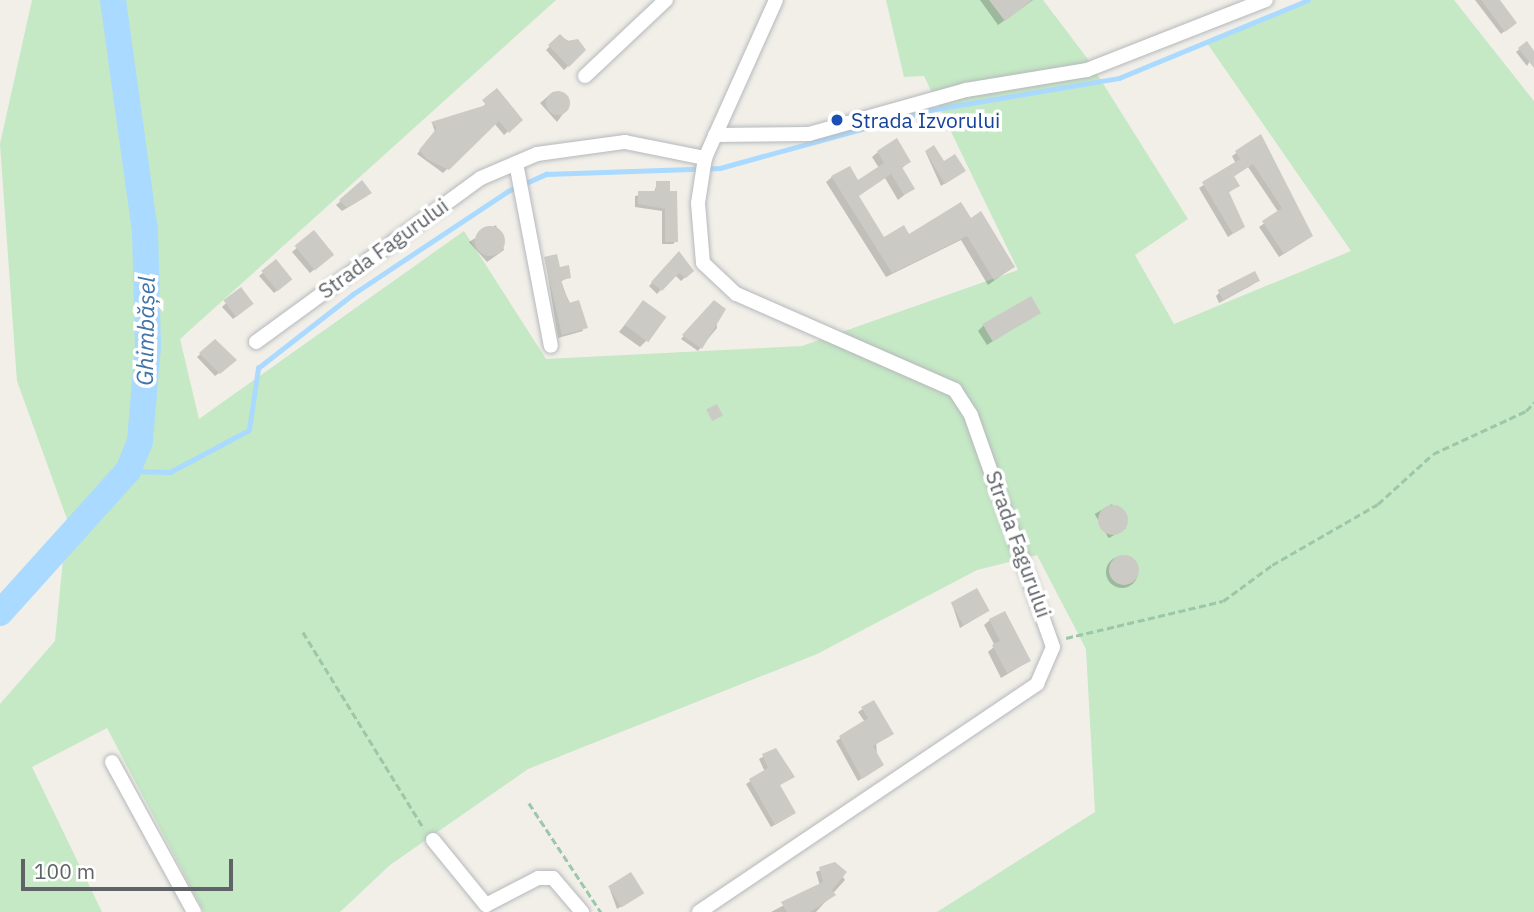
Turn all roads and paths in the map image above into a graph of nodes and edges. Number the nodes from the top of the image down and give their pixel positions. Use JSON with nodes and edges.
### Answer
{"nodes":[{"id":1,"x":666,"y":0,"type":"edge"},
{"id":2,"x":776,"y":0,"type":"edge"},
{"id":3,"x":1266,"y":0,"type":"edge"},
{"id":4,"x":584,"y":76,"type":"dead end"},
{"id":5,"x":715,"y":135,"type":"junction"},
{"id":6,"x":516,"y":163,"type":"junction"},
{"id":7,"x":703,"y":166,"type":"junction"},
{"id":8,"x":256,"y":342,"type":"dead end"},
{"id":9,"x":551,"y":346,"type":"dead end"},
{"id":10,"x":1534,"y":402,"type":"edge"},
{"id":11,"x":303,"y":632,"type":"dead end"},
{"id":12,"x":1053,"y":642,"type":"junction"},
{"id":13,"x":112,"y":762,"type":"dead end"},
{"id":14,"x":529,"y":803,"type":"dead end"},
{"id":15,"x":433,"y":840,"type":"joint"},
{"id":16,"x":194,"y":912,"type":"edge"},
{"id":17,"x":583,"y":912,"type":"edge"},
{"id":18,"x":601,"y":912,"type":"edge"},
{"id":19,"x":699,"y":912,"type":"edge"}],
"edges":[{"from":1,"to":4,"type":"street"},
{"from":2,"to":5,"type":"street","name":"Strada Fagurului"},
{"from":3,"to":5,"type":"street"},
{"from":5,"to":7,"type":"street","name":"Strada Fagurului"},
{"from":6,"to":7,"type":"street","name":"Strada Fagurului"},
{"from":6,"to":8,"type":"street","name":"Strada Fagurului"},
{"from":6,"to":9,"type":"street"},
{"from":7,"to":12,"type":"street","name":"Strada Fagurului"},
{"from":10,"to":12,"type":"path"},
{"from":11,"to":15,"type":"path"},
{"from":12,"to":19,"type":"street","name":"Strada Fagurului"},
{"from":13,"to":16,"type":"street"},
{"from":14,"to":18,"type":"path"},
{"from":15,"to":17,"type":"street"}]}
